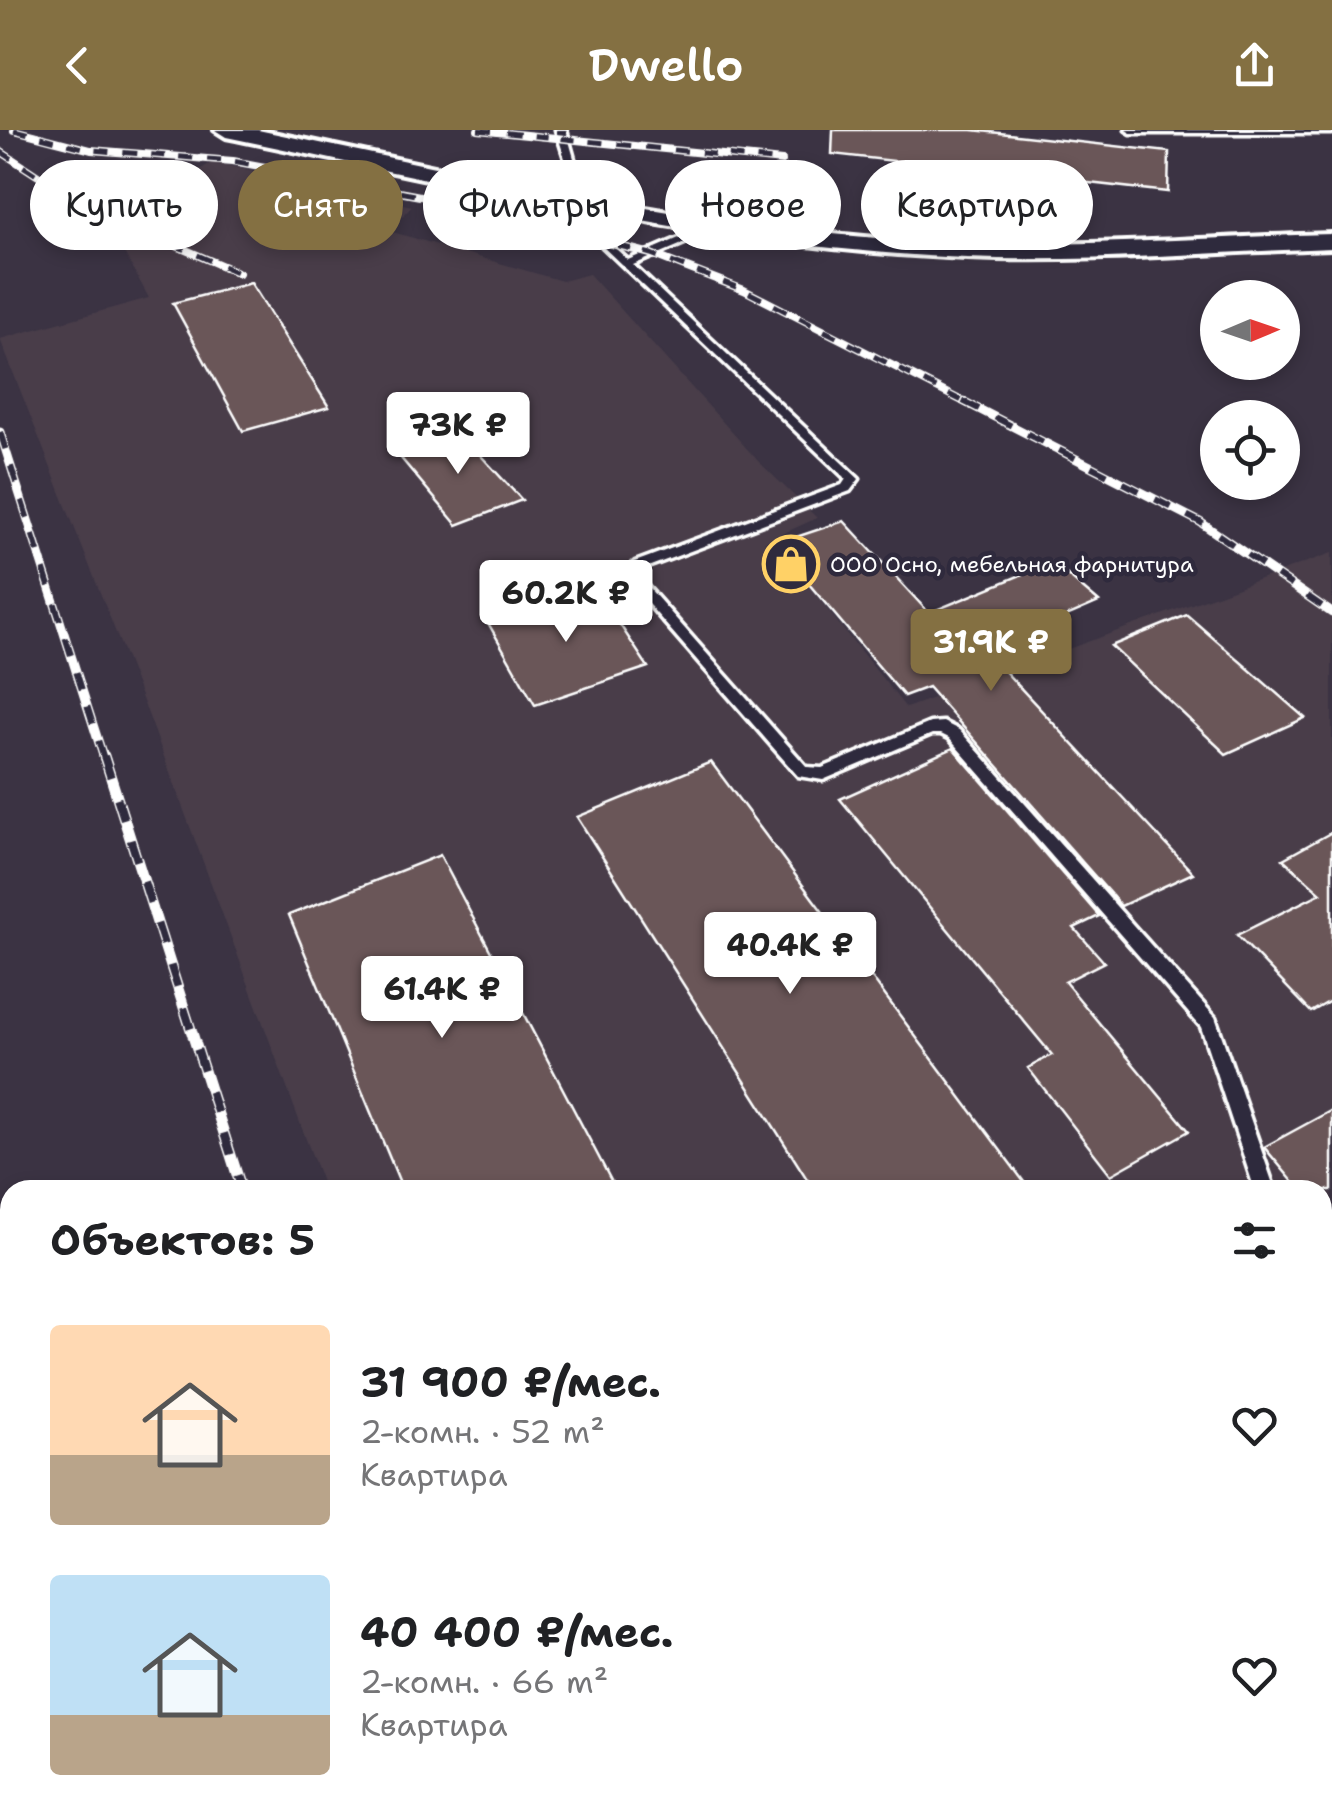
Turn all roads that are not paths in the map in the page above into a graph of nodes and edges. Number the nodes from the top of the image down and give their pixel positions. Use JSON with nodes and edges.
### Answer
{"nodes":[{"id":1,"x":226,"y":130,"type":"edge"},
{"id":2,"x":561,"y":130,"type":"edge"},
{"id":3,"x":1130,"y":130,"type":"edge"},
{"id":4,"x":1332,"y":130,"type":"edge"},
{"id":5,"x":570,"y":160,"type":"edge"},
{"id":6,"x":423,"y":170,"type":"edge"},
{"id":7,"x":841,"y":240,"type":"edge"},
{"id":8,"x":1332,"y":241,"type":"edge"},
{"id":9,"x":665,"y":247,"type":"edge"},
{"id":10,"x":615,"y":250,"type":"edge"},
{"id":11,"x":629,"y":263,"type":"junction"},
{"id":12,"x":1262,"y":1180,"type":"edge"}],
"edges":[{"from":1,"to":6,"type":"street"},
{"from":2,"to":5,"type":"lane"},
{"from":3,"to":4,"type":"lane"},
{"from":7,"to":8,"type":"street"},
{"from":9,"to":11,"type":"lane"},
{"from":10,"to":11,"type":"lane"},
{"from":11,"to":12,"type":"lane"}]}
